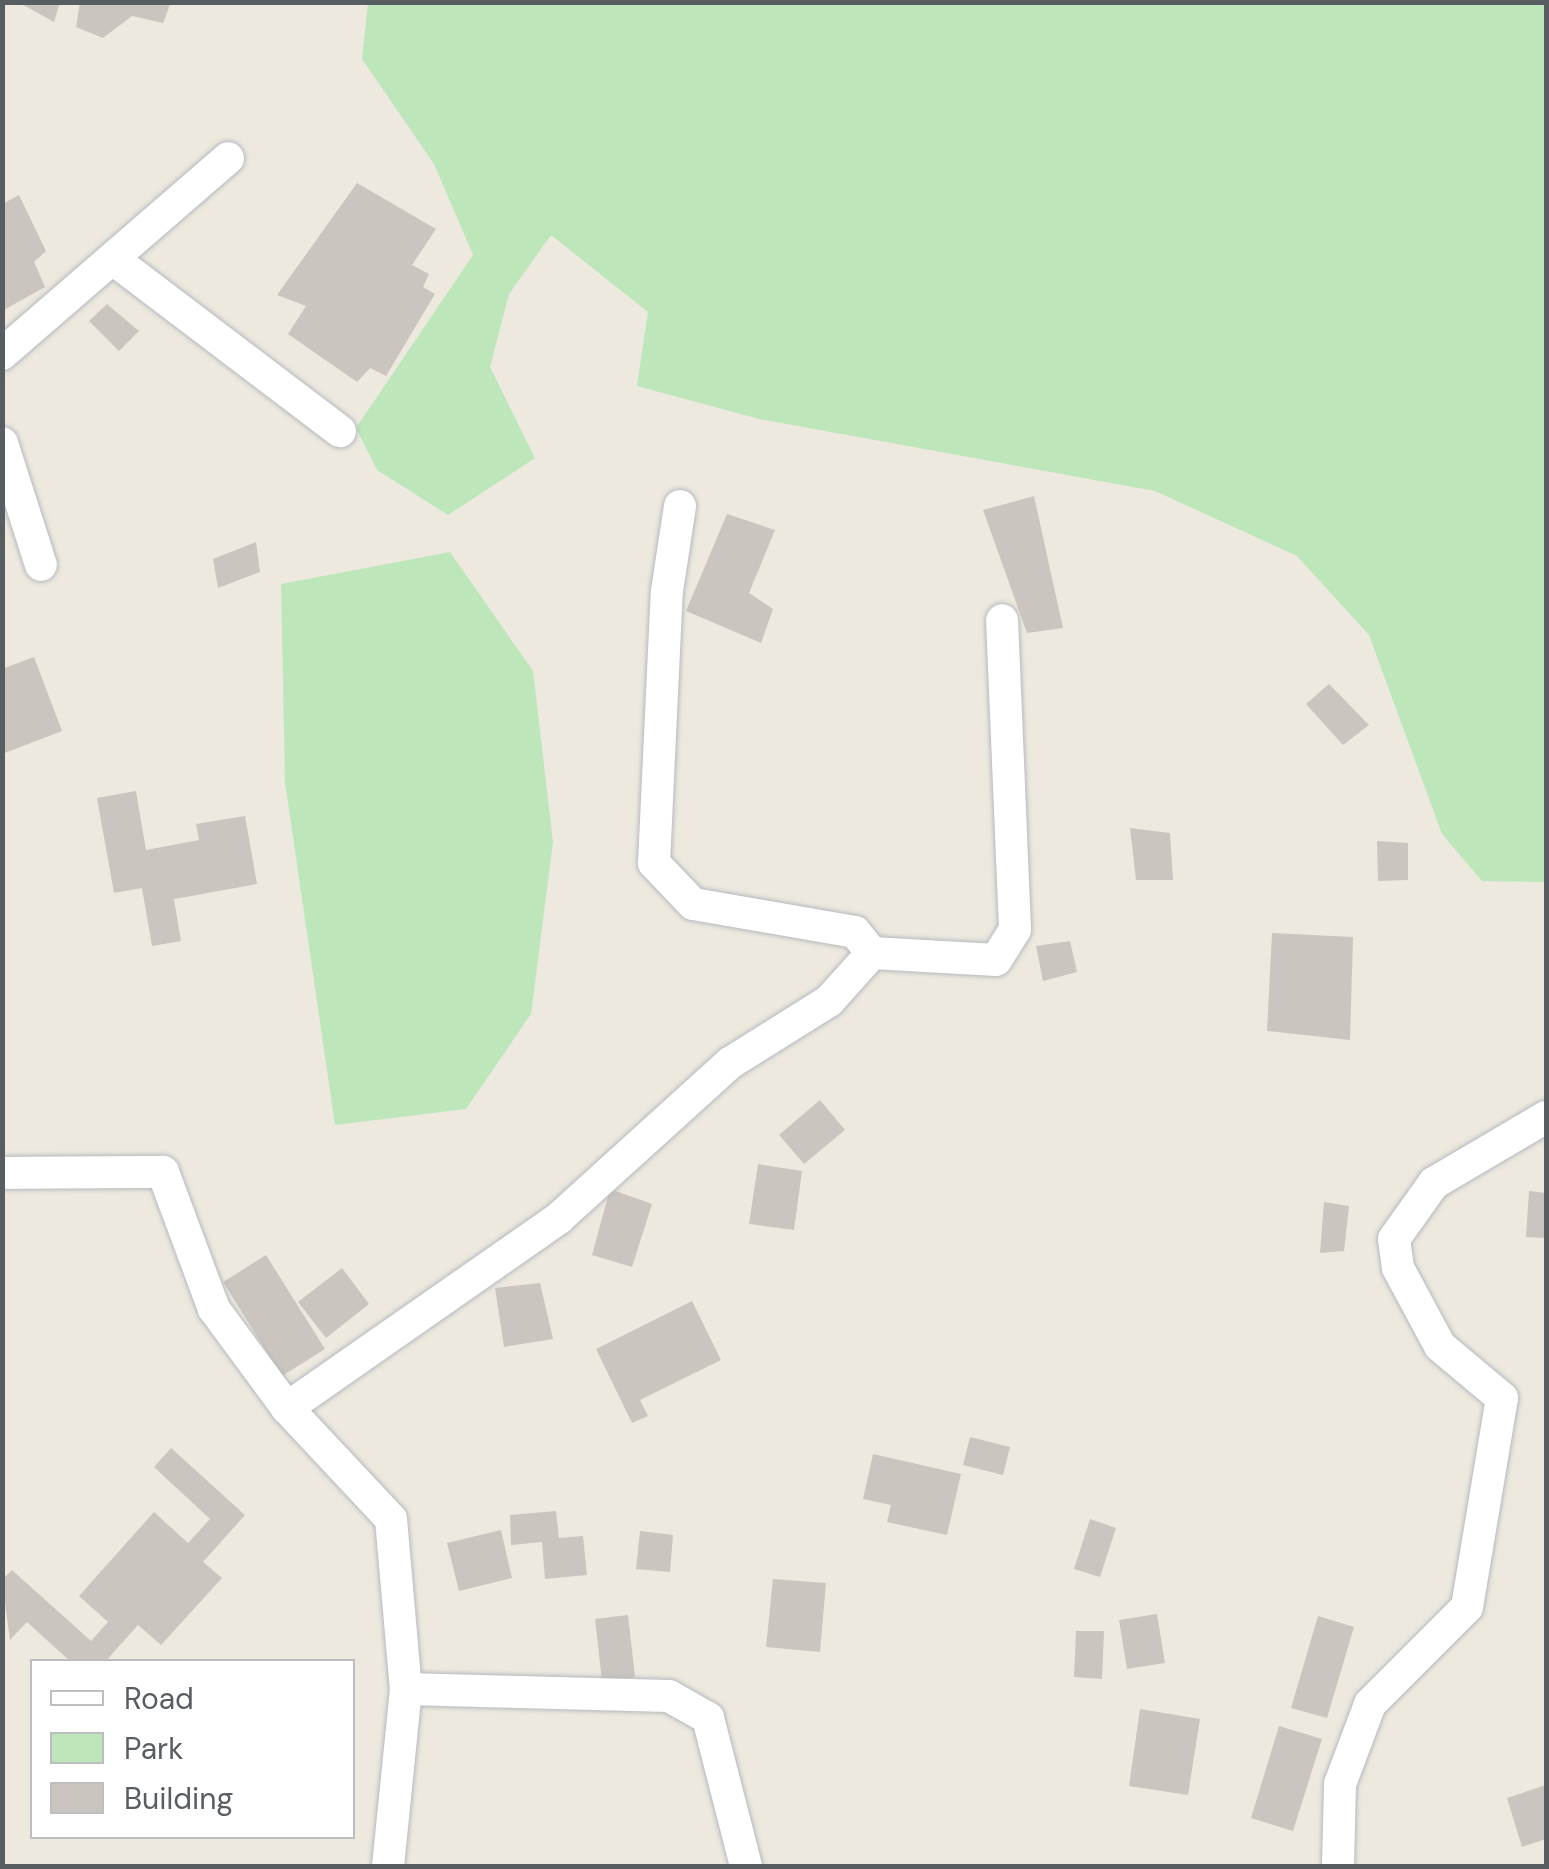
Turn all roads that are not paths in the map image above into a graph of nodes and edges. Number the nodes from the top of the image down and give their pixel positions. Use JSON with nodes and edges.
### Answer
{"nodes":[{"id":1,"x":228,"y":158,"type":"dead end"},
{"id":2,"x":113,"y":259,"type":"junction"},
{"id":3,"x":2,"y":354,"type":"edge"},
{"id":4,"x":340,"y":431,"type":"dead end"},
{"id":5,"x":2,"y":442,"type":"edge"},
{"id":6,"x":680,"y":506,"type":"dead end"},
{"id":7,"x":40,"y":565,"type":"dead end"},
{"id":8,"x":1002,"y":620,"type":"dead end"},
{"id":9,"x":872,"y":952,"type":"junction"},
{"id":10,"x":1546,"y":1117,"type":"edge"},
{"id":11,"x":2,"y":1174,"type":"edge"},
{"id":12,"x":287,"y":1408,"type":"junction"},
{"id":13,"x":406,"y":1690,"type":"junction"},
{"id":14,"x":388,"y":1866,"type":"edge"},
{"id":15,"x":746,"y":1866,"type":"edge"},
{"id":16,"x":1338,"y":1866,"type":"edge"}],
"edges":[{"from":1,"to":2,"type":"street"},
{"from":2,"to":3,"type":"street"},
{"from":2,"to":4,"type":"street"},
{"from":5,"to":7,"type":"street"},
{"from":6,"to":9,"type":"street"},
{"from":8,"to":9,"type":"street"},
{"from":9,"to":12,"type":"street"},
{"from":10,"to":16,"type":"street"},
{"from":11,"to":12,"type":"street"},
{"from":12,"to":13,"type":"street"},
{"from":13,"to":14,"type":"street"},
{"from":13,"to":15,"type":"street"}]}
